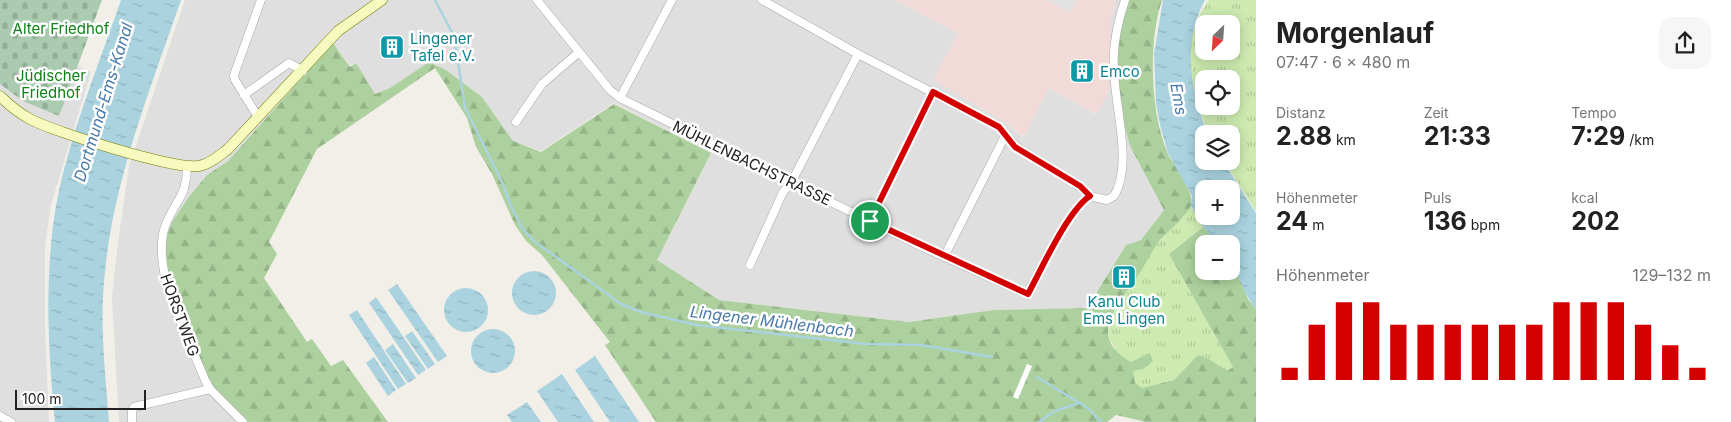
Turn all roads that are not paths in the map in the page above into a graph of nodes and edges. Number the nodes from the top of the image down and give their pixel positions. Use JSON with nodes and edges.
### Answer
{"nodes":[{"id":1,"x":261,"y":0,"type":"edge"},
{"id":2,"x":382,"y":0,"type":"edge"},
{"id":3,"x":537,"y":0,"type":"edge"},
{"id":4,"x":672,"y":0,"type":"edge"},
{"id":5,"x":762,"y":0,"type":"edge"},
{"id":6,"x":1125,"y":0,"type":"edge"},
{"id":7,"x":578,"y":53,"type":"junction"},
{"id":8,"x":858,"y":54,"type":"junction"},
{"id":9,"x":303,"y":70,"type":"junction"},
{"id":10,"x":933,"y":92,"type":"junction"},
{"id":11,"x":244,"y":94,"type":"junction"},
{"id":12,"x":0,"y":96,"type":"edge"},
{"id":13,"x":620,"y":98,"type":"junction"},
{"id":14,"x":258,"y":117,"type":"junction"},
{"id":15,"x":516,"y":122,"type":"dead end"},
{"id":16,"x":1005,"y":136,"type":"junction"},
{"id":17,"x":188,"y":167,"type":"junction"},
{"id":18,"x":790,"y":183,"type":"junction"},
{"id":19,"x":1090,"y":196,"type":"junction"},
{"id":20,"x":870,"y":221,"type":"junction"},
{"id":21,"x":944,"y":256,"type":"junction"},
{"id":22,"x":750,"y":266,"type":"dead end"},
{"id":23,"x":210,"y":389,"type":"junction"},
{"id":24,"x":0,"y":416,"type":"edge"},
{"id":25,"x":11,"y":422,"type":"edge"},
{"id":26,"x":132,"y":422,"type":"edge"},
{"id":27,"x":243,"y":422,"type":"edge"}],
"edges":[{"from":1,"to":11,"type":"street"},
{"from":2,"to":9,"type":"street"},
{"from":3,"to":7,"type":"street","name":"MÜHLENBACHSTRASSE"},
{"from":4,"to":13,"type":"street"},
{"from":5,"to":8,"type":"street"},
{"from":6,"to":19,"type":"street"},
{"from":7,"to":13,"type":"street","name":"MÜHLENBACHSTRASSE"},
{"from":7,"to":15,"type":"street"},
{"from":8,"to":10,"type":"street"},
{"from":8,"to":18,"type":"street"},
{"from":9,"to":11,"type":"street"},
{"from":9,"to":14,"type":"street"},
{"from":10,"to":16,"type":"street"},
{"from":10,"to":20,"type":"street"},
{"from":11,"to":14,"type":"street"},
{"from":12,"to":17,"type":"street"},
{"from":13,"to":18,"type":"street","name":"MÜHLENBACHSTRASSE"},
{"from":14,"to":17,"type":"street"},
{"from":16,"to":19,"type":"street"},
{"from":16,"to":21,"type":"street"},
{"from":17,"to":23,"type":"street","name":"HORSTWEG"},
{"from":18,"to":20,"type":"street","name":"MÜHLENBACHSTRASSE"},
{"from":18,"to":22,"type":"street"},
{"from":19,"to":21,"type":"street","name":"MÜHLENBACHSTRASSE"},
{"from":20,"to":21,"type":"street","name":"MÜHLENBACHSTRASSE"},
{"from":23,"to":26,"type":"street"},
{"from":23,"to":27,"type":"street","name":"HORSTWEG"},
{"from":24,"to":25,"type":"street"}]}
